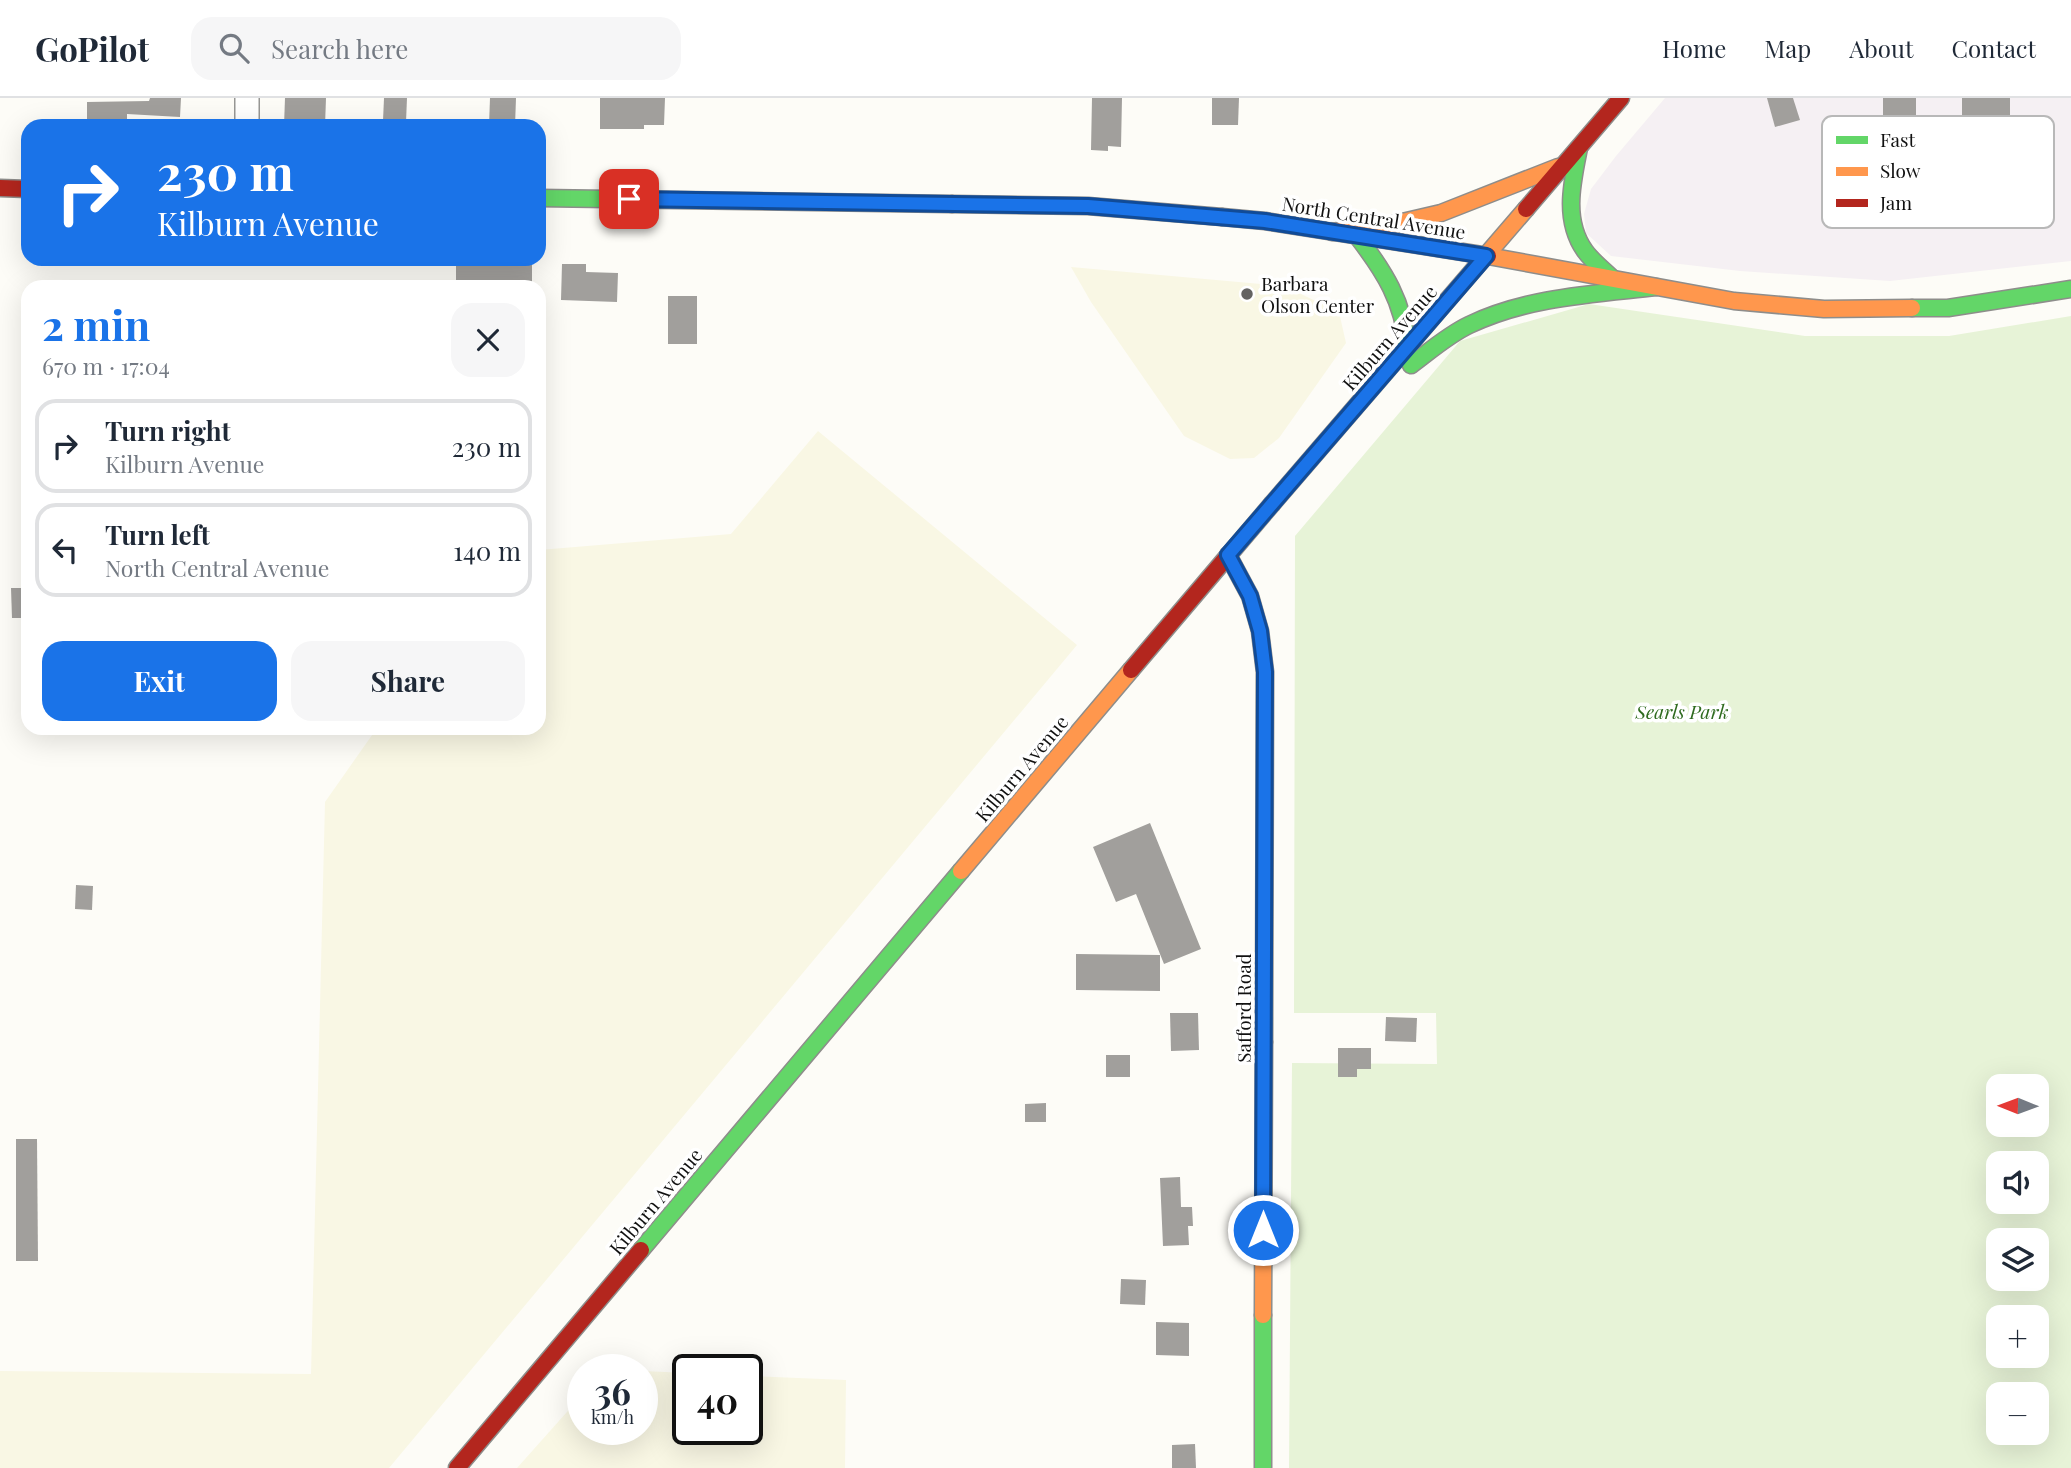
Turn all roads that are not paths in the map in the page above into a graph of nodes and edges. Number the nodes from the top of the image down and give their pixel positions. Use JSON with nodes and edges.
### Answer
{"nodes":[{"id":1,"x":247,"y":98,"type":"edge"},
{"id":2,"x":1620,"y":98,"type":"edge"},
{"id":3,"x":247,"y":119,"type":"edge"},
{"id":4,"x":1579,"y":147,"type":"junction"},
{"id":5,"x":1565,"y":164,"type":"junction"},
{"id":6,"x":0,"y":188,"type":"edge"},
{"id":7,"x":21,"y":189,"type":"edge"},
{"id":8,"x":546,"y":198,"type":"edge"},
{"id":9,"x":1332,"y":232,"type":"junction"},
{"id":10,"x":1357,"y":236,"type":"junction"},
{"id":11,"x":1486,"y":256,"type":"junction"},
{"id":12,"x":1613,"y":279,"type":"junction"},
{"id":13,"x":1657,"y":287,"type":"junction"},
{"id":14,"x":2071,"y":289,"type":"edge"},
{"id":15,"x":1408,"y":347,"type":"junction"},
{"id":16,"x":1358,"y":405,"type":"junction"},
{"id":17,"x":1228,"y":555,"type":"junction"},
{"id":18,"x":457,"y":1468,"type":"edge"},
{"id":19,"x":1263,"y":1468,"type":"edge"}],
"edges":[{"from":1,"to":3,"type":"street"},
{"from":2,"to":4,"type":"main road","name":"Kilburn Avenue"},
{"from":4,"to":5,"type":"main road","name":"Kilburn Avenue"},
{"from":4,"to":12,"type":"main road"},
{"from":5,"to":9,"type":"main road"},
{"from":5,"to":11,"type":"main road","name":"Kilburn Avenue"},
{"from":6,"to":7,"type":"main road"},
{"from":8,"to":9,"type":"main road","name":"North Central Avenue"},
{"from":9,"to":10,"type":"main road","name":"North Central Avenue"},
{"from":10,"to":11,"type":"main road","name":"North Central Avenue"},
{"from":10,"to":15,"type":"main road"},
{"from":11,"to":12,"type":"main road","name":"North Central Avenue"},
{"from":11,"to":15,"type":"main road","name":"Kilburn Avenue"},
{"from":12,"to":13,"type":"main road","name":"North Central Avenue"},
{"from":13,"to":14,"type":"main road","name":"North Central Avenue"},
{"from":13,"to":16,"type":"main road"},
{"from":15,"to":16,"type":"main road","name":"Kilburn Avenue"},
{"from":16,"to":17,"type":"main road","name":"Kilburn Avenue"},
{"from":17,"to":18,"type":"main road","name":"Kilburn Avenue"},
{"from":17,"to":19,"type":"main road","name":"Safford Road"}]}
